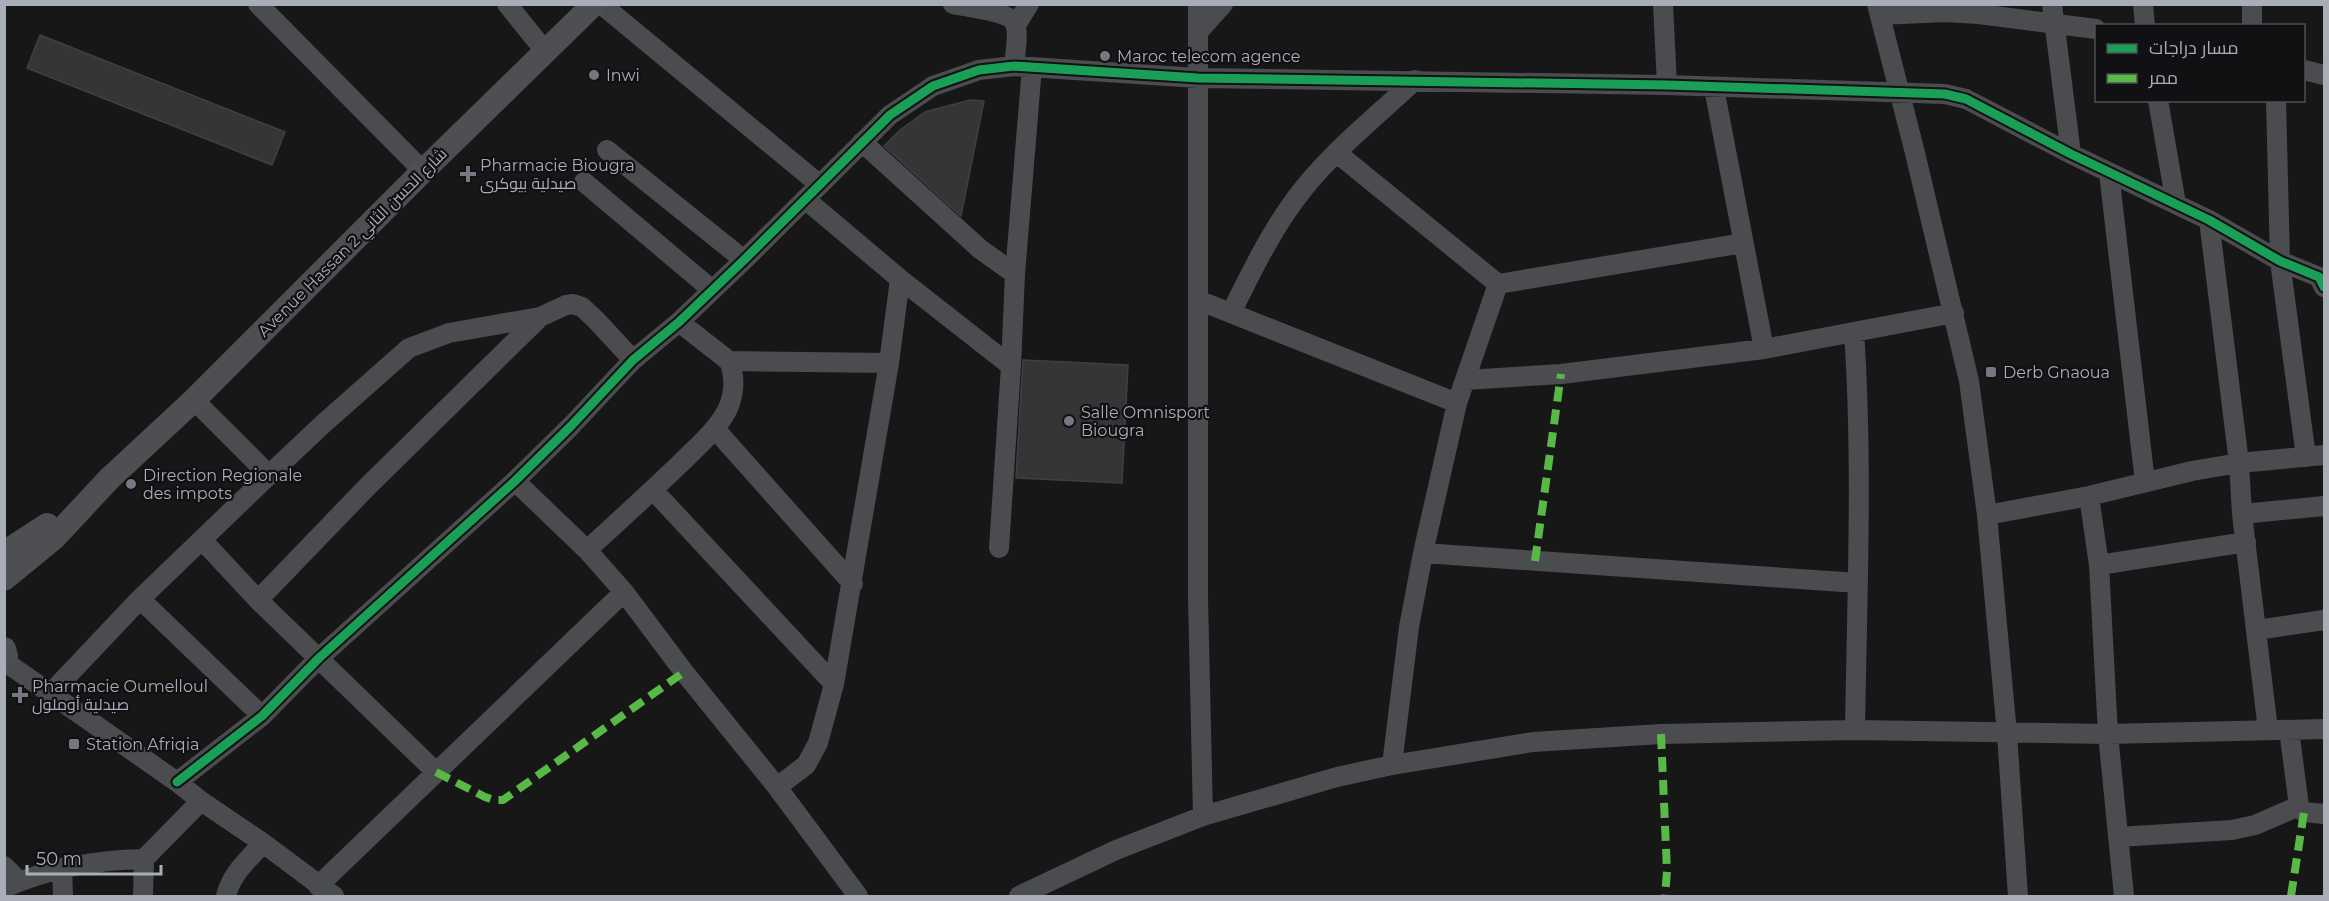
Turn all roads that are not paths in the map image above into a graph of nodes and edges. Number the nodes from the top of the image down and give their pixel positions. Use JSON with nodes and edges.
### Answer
{"nodes":[{"id":1,"x":258,"y":4,"type":"edge"},
{"id":2,"x":507,"y":4,"type":"edge"},
{"id":3,"x":594,"y":4,"type":"edge"},
{"id":4,"x":601,"y":4,"type":"edge"},
{"id":5,"x":953,"y":4,"type":"edge"},
{"id":6,"x":1029,"y":4,"type":"edge"},
{"id":7,"x":1198,"y":4,"type":"edge"},
{"id":8,"x":1223,"y":4,"type":"edge"},
{"id":9,"x":1663,"y":4,"type":"edge"},
{"id":10,"x":2143,"y":4,"type":"edge"},
{"id":11,"x":2252,"y":4,"type":"edge"},
{"id":12,"x":1879,"y":10,"type":"edge"},
{"id":13,"x":2053,"y":13,"type":"edge"},
{"id":14,"x":2145,"y":24,"type":"edge"},
{"id":15,"x":2252,"y":24,"type":"edge"},
{"id":16,"x":1016,"y":25,"type":"junction"},
{"id":17,"x":2095,"y":27,"type":"edge"},
{"id":18,"x":1198,"y":32,"type":"junction"},
{"id":19,"x":545,"y":51,"type":"junction"},
{"id":20,"x":1023,"y":66,"type":"junction"},
{"id":21,"x":2305,"y":70,"type":"edge"},
{"id":22,"x":2325,"y":75,"type":"edge"},
{"id":23,"x":1198,"y":78,"type":"junction"},
{"id":24,"x":1415,"y":80,"type":"junction"},
{"id":25,"x":1667,"y":85,"type":"junction"},
{"id":26,"x":1714,"y":88,"type":"junction"},
{"id":27,"x":1900,"y":92,"type":"junction"},
{"id":28,"x":2158,"y":102,"type":"edge"},
{"id":29,"x":2276,"y":102,"type":"edge"},
{"id":30,"x":862,"y":142,"type":"junction"},
{"id":31,"x":607,"y":150,"type":"dead end"},
{"id":32,"x":1337,"y":153,"type":"junction"},
{"id":33,"x":2071,"y":154,"type":"junction"},
{"id":34,"x":423,"y":171,"type":"junction"},
{"id":35,"x":2109,"y":172,"type":"junction"},
{"id":36,"x":584,"y":182,"type":"dead end"},
{"id":37,"x":820,"y":185,"type":"junction"},
{"id":38,"x":805,"y":199,"type":"junction"},
{"id":39,"x":2176,"y":204,"type":"junction"},
{"id":40,"x":2209,"y":220,"type":"junction"},
{"id":41,"x":1743,"y":243,"type":"junction"},
{"id":42,"x":744,"y":260,"type":"junction"},
{"id":43,"x":2280,"y":261,"type":"junction"},
{"id":44,"x":1015,"y":274,"type":"junction"},
{"id":45,"x":900,"y":279,"type":"junction"},
{"id":46,"x":2323,"y":280,"type":"edge"},
{"id":47,"x":1497,"y":284,"type":"junction"},
{"id":48,"x":711,"y":289,"type":"junction"},
{"id":49,"x":1198,"y":300,"type":"junction"},
{"id":50,"x":1231,"y":313,"type":"junction"},
{"id":51,"x":1954,"y":313,"type":"junction"},
{"id":52,"x":540,"y":317,"type":"junction"},
{"id":53,"x":679,"y":322,"type":"junction"},
{"id":54,"x":1854,"y":332,"type":"junction"},
{"id":55,"x":1764,"y":349,"type":"junction"},
{"id":56,"x":633,"y":360,"type":"junction"},
{"id":57,"x":729,"y":361,"type":"junction"},
{"id":58,"x":889,"y":363,"type":"junction"},
{"id":59,"x":1011,"y":366,"type":"junction"},
{"id":60,"x":1465,"y":380,"type":"junction"},
{"id":61,"x":194,"y":400,"type":"junction"},
{"id":62,"x":1457,"y":403,"type":"junction"},
{"id":63,"x":715,"y":429,"type":"junction"},
{"id":64,"x":2315,"y":456,"type":"edge"},
{"id":65,"x":2239,"y":463,"type":"junction"},
{"id":66,"x":269,"y":475,"type":"junction"},
{"id":67,"x":514,"y":480,"type":"junction"},
{"id":68,"x":2145,"y":482,"type":"junction"},
{"id":69,"x":653,"y":490,"type":"junction"},
{"id":70,"x":2089,"y":496,"type":"junction"},
{"id":71,"x":2325,"y":506,"type":"edge"},
{"id":72,"x":2241,"y":514,"type":"junction"},
{"id":73,"x":1987,"y":515,"type":"junction"},
{"id":74,"x":203,"y":540,"type":"junction"},
{"id":75,"x":2246,"y":542,"type":"junction"},
{"id":76,"x":999,"y":548,"type":"dead end"},
{"id":77,"x":587,"y":550,"type":"junction"},
{"id":78,"x":1423,"y":554,"type":"junction"},
{"id":79,"x":16,"y":556,"type":"edge"},
{"id":80,"x":2099,"y":565,"type":"junction"},
{"id":81,"x":4,"y":579,"type":"edge"},
{"id":82,"x":853,"y":584,"type":"junction"},
{"id":83,"x":1857,"y":584,"type":"junction"},
{"id":84,"x":4,"y":591,"type":"edge"},
{"id":85,"x":624,"y":592,"type":"junction"},
{"id":86,"x":141,"y":600,"type":"junction"},
{"id":87,"x":258,"y":600,"type":"junction"},
{"id":88,"x":2325,"y":620,"type":"edge"},
{"id":89,"x":2258,"y":630,"type":"junction"},
{"id":90,"x":5,"y":655,"type":"edge"},
{"id":91,"x":319,"y":658,"type":"junction"},
{"id":92,"x":834,"y":684,"type":"junction"},
{"id":93,"x":51,"y":693,"type":"junction"},
{"id":94,"x":262,"y":716,"type":"junction"},
{"id":95,"x":2325,"y":729,"type":"edge"},
{"id":96,"x":1855,"y":730,"type":"junction"},
{"id":97,"x":2268,"y":730,"type":"junction"},
{"id":98,"x":2289,"y":730,"type":"junction"},
{"id":99,"x":2007,"y":734,"type":"junction"},
{"id":100,"x":2108,"y":734,"type":"junction"},
{"id":101,"x":1392,"y":765,"type":"junction"},
{"id":102,"x":436,"y":772,"type":"junction"},
{"id":103,"x":177,"y":782,"type":"junction"},
{"id":104,"x":777,"y":787,"type":"junction"},
{"id":105,"x":201,"y":801,"type":"junction"},
{"id":106,"x":2298,"y":806,"type":"junction"},
{"id":107,"x":2325,"y":814,"type":"edge"},
{"id":108,"x":1203,"y":816,"type":"junction"},
{"id":109,"x":2118,"y":837,"type":"junction"},
{"id":110,"x":263,"y":843,"type":"junction"},
{"id":111,"x":144,"y":859,"type":"junction"},
{"id":112,"x":4,"y":866,"type":"edge"},
{"id":113,"x":62,"y":868,"type":"junction"},
{"id":114,"x":12,"y":885,"type":"edge"},
{"id":115,"x":326,"y":891,"type":"edge"},
{"id":116,"x":63,"y":897,"type":"edge"},
{"id":117,"x":143,"y":897,"type":"edge"},
{"id":118,"x":226,"y":897,"type":"edge"},
{"id":119,"x":858,"y":897,"type":"edge"},
{"id":120,"x":1019,"y":897,"type":"edge"},
{"id":121,"x":2018,"y":897,"type":"edge"},
{"id":122,"x":2124,"y":897,"type":"edge"}],
"edges":[{"from":1,"to":34,"type":"street"},
{"from":2,"to":19,"type":"street"},
{"from":3,"to":19,"type":"main road","name":"Avenue Hassan 2 شارع الحسن الثاني"},
{"from":4,"to":37,"type":"street"},
{"from":5,"to":16,"type":"street"},
{"from":6,"to":16,"type":"street"},
{"from":7,"to":18,"type":"street"},
{"from":8,"to":18,"type":"street"},
{"from":9,"to":25,"type":"street"},
{"from":10,"to":14,"type":"street"},
{"from":11,"to":15,"type":"street"},
{"from":12,"to":13,"type":"street"},
{"from":12,"to":27,"type":"street"},
{"from":13,"to":17,"type":"street"},
{"from":13,"to":33,"type":"street"},
{"from":16,"to":20,"type":"street"},
{"from":18,"to":23,"type":"street"},
{"from":19,"to":34,"type":"main road","name":"Avenue Hassan 2 شارع الحسن الثاني"},
{"from":20,"to":23,"type":"street"},
{"from":20,"to":30,"type":"street"},
{"from":20,"to":44,"type":"street"},
{"from":21,"to":22,"type":"street"},
{"from":23,"to":24,"type":"street"},
{"from":23,"to":49,"type":"street"},
{"from":24,"to":25,"type":"street"},
{"from":24,"to":32,"type":"street"},
{"from":25,"to":26,"type":"street"},
{"from":26,"to":27,"type":"street"},
{"from":26,"to":41,"type":"street"},
{"from":27,"to":33,"type":"street"},
{"from":27,"to":51,"type":"street"},
{"from":28,"to":39,"type":"street"},
{"from":29,"to":43,"type":"street"},
{"from":30,"to":37,"type":"street"},
{"from":30,"to":44,"type":"street"},
{"from":31,"to":42,"type":"street"},
{"from":32,"to":47,"type":"street"},
{"from":32,"to":50,"type":"street"},
{"from":33,"to":35,"type":"street"},
{"from":34,"to":61,"type":"main road","name":"Avenue Hassan 2 شارع الحسن الثاني"},
{"from":35,"to":39,"type":"street"},
{"from":35,"to":68,"type":"street"},
{"from":36,"to":48,"type":"street"},
{"from":37,"to":38,"type":"street"},
{"from":38,"to":42,"type":"street"},
{"from":38,"to":45,"type":"street"},
{"from":39,"to":40,"type":"street"},
{"from":40,"to":43,"type":"street"},
{"from":40,"to":65,"type":"street"},
{"from":41,"to":47,"type":"street"},
{"from":41,"to":55,"type":"street"},
{"from":42,"to":48,"type":"street"},
{"from":43,"to":46,"type":"street"},
{"from":43,"to":64,"type":"street"},
{"from":44,"to":59,"type":"street"},
{"from":45,"to":58,"type":"street"},
{"from":45,"to":59,"type":"street"},
{"from":47,"to":60,"type":"street"},
{"from":48,"to":53,"type":"street"},
{"from":49,"to":50,"type":"street"},
{"from":49,"to":108,"type":"street"},
{"from":50,"to":62,"type":"street"},
{"from":51,"to":54,"type":"street"},
{"from":51,"to":73,"type":"street"},
{"from":52,"to":56,"type":"street"},
{"from":52,"to":66,"type":"street"},
{"from":52,"to":87,"type":"street"},
{"from":53,"to":56,"type":"street"},
{"from":53,"to":57,"type":"street"},
{"from":54,"to":55,"type":"street"},
{"from":54,"to":83,"type":"street"},
{"from":55,"to":60,"type":"street"},
{"from":56,"to":67,"type":"street"},
{"from":57,"to":58,"type":"street"},
{"from":57,"to":63,"type":"street"},
{"from":58,"to":82,"type":"street"},
{"from":59,"to":76,"type":"street"},
{"from":60,"to":62,"type":"street"},
{"from":61,"to":66,"type":"street"},
{"from":61,"to":79,"type":"main road","name":"Avenue Hassan 2 شارع الحسن الثاني"},
{"from":62,"to":78,"type":"street"},
{"from":63,"to":69,"type":"street"},
{"from":63,"to":82,"type":"street"},
{"from":64,"to":65,"type":"street"},
{"from":65,"to":68,"type":"street"},
{"from":65,"to":72,"type":"street"},
{"from":66,"to":74,"type":"street"},
{"from":67,"to":77,"type":"street"},
{"from":67,"to":91,"type":"street"},
{"from":68,"to":70,"type":"street"},
{"from":69,"to":77,"type":"street"},
{"from":69,"to":92,"type":"street"},
{"from":70,"to":73,"type":"street"},
{"from":70,"to":80,"type":"street"},
{"from":71,"to":72,"type":"street"},
{"from":72,"to":75,"type":"street"},
{"from":73,"to":99,"type":"street"},
{"from":74,"to":86,"type":"street"},
{"from":74,"to":87,"type":"street"},
{"from":75,"to":80,"type":"street"},
{"from":75,"to":89,"type":"street"},
{"from":77,"to":85,"type":"street"},
{"from":78,"to":83,"type":"street"},
{"from":78,"to":101,"type":"street"},
{"from":79,"to":81,"type":"main road"},
{"from":79,"to":84,"type":"main road"},
{"from":80,"to":100,"type":"street"},
{"from":82,"to":92,"type":"street"},
{"from":83,"to":96,"type":"street"},
{"from":85,"to":102,"type":"street"},
{"from":85,"to":104,"type":"street"},
{"from":86,"to":93,"type":"street"},
{"from":86,"to":94,"type":"street"},
{"from":87,"to":91,"type":"street"},
{"from":88,"to":89,"type":"street"},
{"from":89,"to":97,"type":"street"},
{"from":90,"to":93,"type":"street"},
{"from":91,"to":94,"type":"street"},
{"from":91,"to":102,"type":"street"},
{"from":92,"to":104,"type":"street"},
{"from":93,"to":103,"type":"street"},
{"from":94,"to":103,"type":"street"},
{"from":95,"to":98,"type":"street"},
{"from":96,"to":99,"type":"street"},
{"from":96,"to":101,"type":"street"},
{"from":97,"to":98,"type":"street"},
{"from":97,"to":100,"type":"street"},
{"from":98,"to":106,"type":"street"},
{"from":99,"to":100,"type":"street"},
{"from":99,"to":121,"type":"street"},
{"from":100,"to":109,"type":"street"},
{"from":101,"to":108,"type":"street"},
{"from":102,"to":115,"type":"street"},
{"from":103,"to":105,"type":"street"},
{"from":104,"to":119,"type":"street"},
{"from":105,"to":110,"type":"street"},
{"from":105,"to":111,"type":"street"},
{"from":106,"to":107,"type":"street"},
{"from":106,"to":109,"type":"street"},
{"from":108,"to":120,"type":"street"},
{"from":109,"to":122,"type":"street"},
{"from":110,"to":115,"type":"street"},
{"from":110,"to":118,"type":"street"},
{"from":111,"to":113,"type":"street"},
{"from":111,"to":117,"type":"street"},
{"from":112,"to":114,"type":"street"},
{"from":113,"to":114,"type":"street"},
{"from":113,"to":116,"type":"street"}]}
